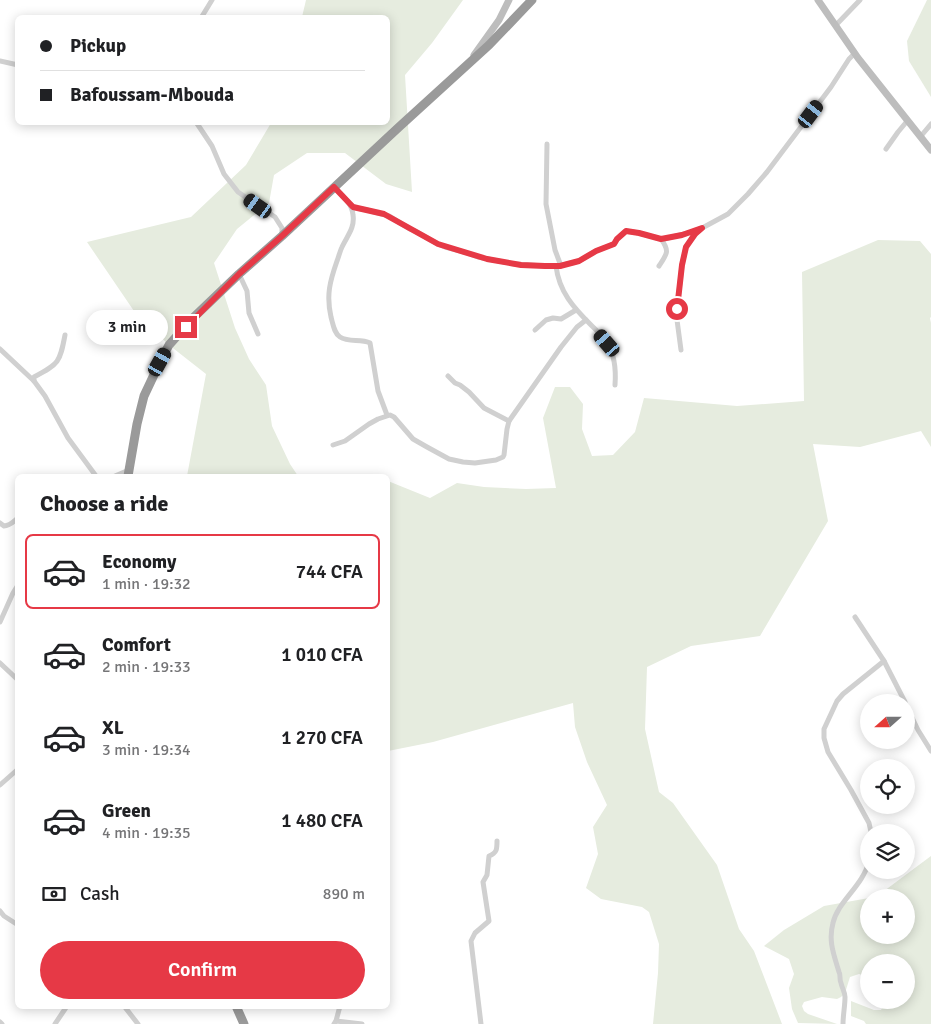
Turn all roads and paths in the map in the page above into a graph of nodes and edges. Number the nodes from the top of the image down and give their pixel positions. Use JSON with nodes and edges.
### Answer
{"nodes":[{"id":1,"x":212,"y":0,"type":"edge"},
{"id":2,"x":509,"y":0,"type":"edge"},
{"id":3,"x":532,"y":0,"type":"edge"},
{"id":4,"x":818,"y":0,"type":"edge"},
{"id":5,"x":860,"y":0,"type":"edge"},
{"id":6,"x":203,"y":15,"type":"edge"},
{"id":7,"x":836,"y":25,"type":"junction"},
{"id":8,"x":855,"y":53,"type":"junction"},
{"id":9,"x":0,"y":61,"type":"edge"},
{"id":10,"x":468,"y":63,"type":"junction"},
{"id":11,"x":15,"y":64,"type":"edge"},
{"id":12,"x":908,"y":120,"type":"junction"},
{"id":13,"x":931,"y":124,"type":"edge"},
{"id":14,"x":198,"y":125,"type":"edge"},
{"id":15,"x":921,"y":136,"type":"junction"},
{"id":16,"x":546,"y":144,"type":"dead end"},
{"id":17,"x":886,"y":149,"type":"dead end"},
{"id":18,"x":931,"y":150,"type":"edge"},
{"id":19,"x":334,"y":187,"type":"junction"},
{"id":20,"x":350,"y":204,"type":"junction"},
{"id":21,"x":702,"y":228,"type":"junction"},
{"id":22,"x":282,"y":236,"type":"junction"},
{"id":23,"x":661,"y":239,"type":"junction"},
{"id":24,"x":559,"y":266,"type":"junction"},
{"id":25,"x":659,"y":266,"type":"dead end"},
{"id":26,"x":239,"y":274,"type":"junction"},
{"id":27,"x":576,"y":310,"type":"junction"},
{"id":28,"x":586,"y":320,"type":"junction"},
{"id":29,"x":535,"y":330,"type":"dead end"},
{"id":30,"x":258,"y":334,"type":"dead end"},
{"id":31,"x":65,"y":335,"type":"dead end"},
{"id":32,"x":681,"y":350,"type":"dead end"},
{"id":33,"x":2,"y":354,"type":"edge"},
{"id":34,"x":448,"y":376,"type":"dead end"},
{"id":35,"x":34,"y":381,"type":"junction"},
{"id":36,"x":615,"y":385,"type":"dead end"},
{"id":37,"x":387,"y":415,"type":"junction"},
{"id":38,"x":509,"y":421,"type":"junction"},
{"id":39,"x":333,"y":444,"type":"dead end"},
{"id":40,"x":128,"y":473,"type":"edge"},
{"id":41,"x":95,"y":474,"type":"edge"},
{"id":42,"x":15,"y":521,"type":"edge"},
{"id":43,"x":0,"y":522,"type":"edge"},
{"id":44,"x":15,"y":589,"type":"edge"},
{"id":45,"x":2,"y":610,"type":"edge"},
{"id":46,"x":854,"y":617,"type":"dead end"},
{"id":47,"x":0,"y":622,"type":"edge"},
{"id":48,"x":884,"y":661,"type":"junction"},
{"id":49,"x":0,"y":663,"type":"edge"},
{"id":50,"x":15,"y":677,"type":"edge"},
{"id":51,"x":901,"y":694,"type":"edge"},
{"id":52,"x":915,"y":724,"type":"edge"},
{"id":53,"x":931,"y":752,"type":"edge"},
{"id":54,"x":15,"y":772,"type":"edge"},
{"id":55,"x":0,"y":785,"type":"edge"},
{"id":56,"x":869,"y":824,"type":"edge"},
{"id":57,"x":497,"y":841,"type":"dead end"},
{"id":58,"x":860,"y":879,"type":"edge"},
{"id":59,"x":0,"y":911,"type":"edge"},
{"id":60,"x":15,"y":923,"type":"edge"},
{"id":61,"x":65,"y":1009,"type":"edge"},
{"id":62,"x":126,"y":1009,"type":"edge"},
{"id":63,"x":237,"y":1009,"type":"edge"},
{"id":64,"x":339,"y":1009,"type":"edge"},
{"id":65,"x":335,"y":1022,"type":"edge"},
{"id":66,"x":55,"y":1024,"type":"edge"},
{"id":67,"x":138,"y":1024,"type":"edge"},
{"id":68,"x":244,"y":1024,"type":"edge"},
{"id":69,"x":362,"y":1024,"type":"edge"},
{"id":70,"x":481,"y":1024,"type":"edge"},
{"id":71,"x":843,"y":1024,"type":"edge"}],
"edges":[{"from":1,"to":6,"type":"street"},
{"from":2,"to":10,"type":"street"},
{"from":3,"to":10,"type":"highway"},
{"from":4,"to":7,"type":"street"},
{"from":5,"to":7,"type":"street"},
{"from":7,"to":8,"type":"street"},
{"from":8,"to":12,"type":"street"},
{"from":8,"to":21,"type":"street"},
{"from":9,"to":11,"type":"street"},
{"from":10,"to":19,"type":"highway"},
{"from":12,"to":15,"type":"street"},
{"from":12,"to":17,"type":"street"},
{"from":13,"to":15,"type":"street"},
{"from":14,"to":22,"type":"street"},
{"from":15,"to":18,"type":"street"},
{"from":16,"to":24,"type":"street"},
{"from":19,"to":20,"type":"street"},
{"from":19,"to":22,"type":"highway"},
{"from":20,"to":24,"type":"street"},
{"from":20,"to":37,"type":"street"},
{"from":21,"to":23,"type":"street"},
{"from":21,"to":32,"type":"street"},
{"from":22,"to":26,"type":"highway"},
{"from":23,"to":24,"type":"street"},
{"from":23,"to":25,"type":"street"},
{"from":24,"to":27,"type":"street"},
{"from":26,"to":30,"type":"street"},
{"from":26,"to":40,"type":"highway"},
{"from":27,"to":28,"type":"street"},
{"from":27,"to":29,"type":"street"},
{"from":28,"to":36,"type":"street"},
{"from":28,"to":38,"type":"street"},
{"from":31,"to":35,"type":"street"},
{"from":33,"to":35,"type":"street"},
{"from":34,"to":38,"type":"street"},
{"from":35,"to":41,"type":"street"},
{"from":37,"to":38,"type":"street"},
{"from":37,"to":39,"type":"street"},
{"from":42,"to":43,"type":"street"},
{"from":44,"to":45,"type":"street"},
{"from":45,"to":47,"type":"street"},
{"from":46,"to":48,"type":"street"},
{"from":48,"to":51,"type":"street"},
{"from":48,"to":56,"type":"street"},
{"from":49,"to":50,"type":"street"},
{"from":52,"to":53,"type":"street"},
{"from":54,"to":55,"type":"street"},
{"from":57,"to":70,"type":"street"},
{"from":58,"to":71,"type":"street"},
{"from":59,"to":60,"type":"street"},
{"from":61,"to":66,"type":"street"},
{"from":62,"to":67,"type":"street"},
{"from":63,"to":68,"type":"highway"},
{"from":64,"to":65,"type":"street"},
{"from":65,"to":69,"type":"street"}]}
